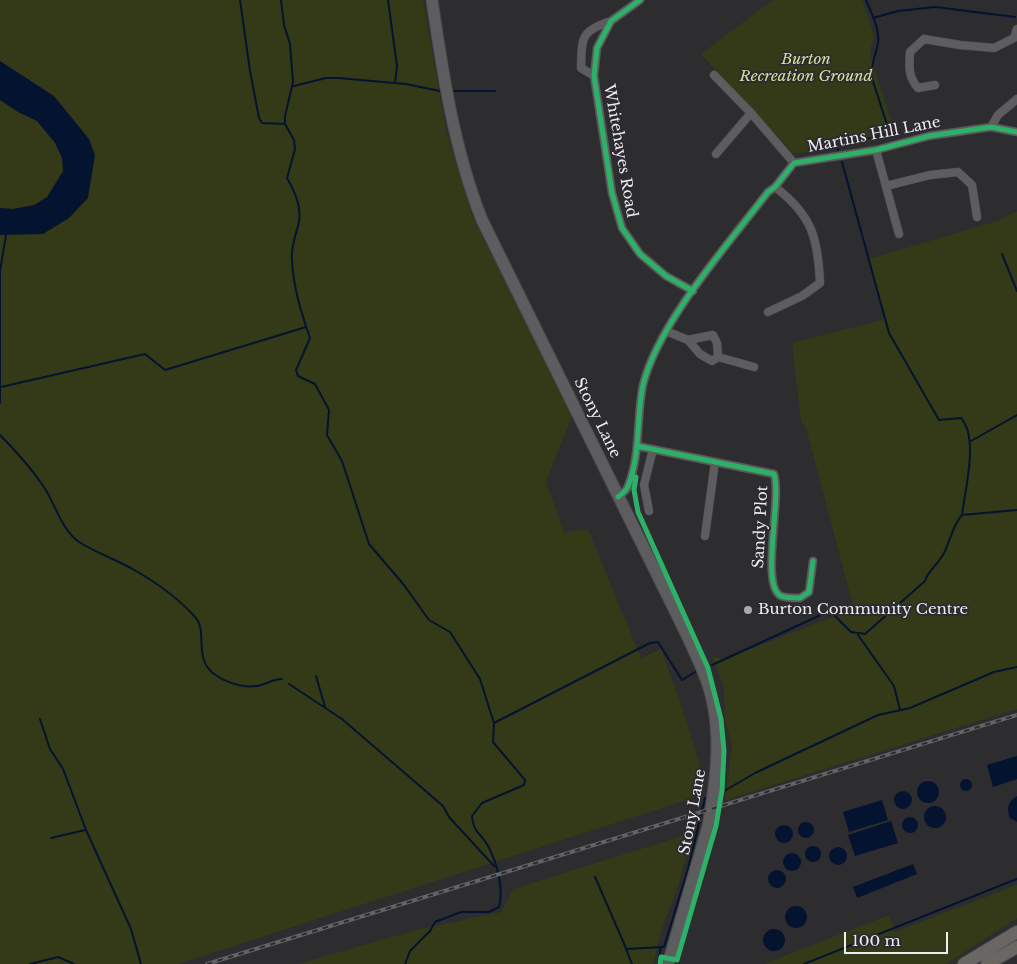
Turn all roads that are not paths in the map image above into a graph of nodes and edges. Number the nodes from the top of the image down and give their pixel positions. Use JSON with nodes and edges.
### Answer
{"nodes":[{"id":1,"x":432,"y":0,"type":"edge"},
{"id":2,"x":640,"y":0,"type":"edge"},
{"id":3,"x":611,"y":21,"type":"junction"},
{"id":4,"x":1017,"y":29,"type":"edge"},
{"id":5,"x":714,"y":75,"type":"dead end"},
{"id":6,"x":594,"y":76,"type":"junction"},
{"id":7,"x":935,"y":85,"type":"dead end"},
{"id":8,"x":1017,"y":98,"type":"edge"},
{"id":9,"x":751,"y":113,"type":"junction"},
{"id":10,"x":991,"y":127,"type":"junction"},
{"id":11,"x":1017,"y":132,"type":"edge"},
{"id":12,"x":876,"y":150,"type":"junction"},
{"id":13,"x":716,"y":154,"type":"dead end"},
{"id":14,"x":794,"y":163,"type":"junction"},
{"id":15,"x":886,"y":186,"type":"junction"},
{"id":16,"x":775,"y":187,"type":"junction"},
{"id":17,"x":977,"y":217,"type":"dead end"},
{"id":18,"x":899,"y":234,"type":"dead end"},
{"id":19,"x":694,"y":291,"type":"junction"},
{"id":20,"x":768,"y":312,"type":"dead end"},
{"id":21,"x":666,"y":331,"type":"junction"},
{"id":22,"x":688,"y":340,"type":"junction"},
{"id":23,"x":718,"y":357,"type":"junction"},
{"id":24,"x":754,"y":366,"type":"dead end"},
{"id":25,"x":636,"y":446,"type":"junction"},
{"id":26,"x":652,"y":449,"type":"junction"},
{"id":27,"x":714,"y":462,"type":"junction"},
{"id":28,"x":618,"y":497,"type":"junction"},
{"id":29,"x":649,"y":511,"type":"dead end"},
{"id":30,"x":705,"y":536,"type":"dead end"},
{"id":31,"x":813,"y":561,"type":"dead end"},
{"id":32,"x":1017,"y":932,"type":"edge"},
{"id":33,"x":1017,"y":947,"type":"edge"},
{"id":34,"x":668,"y":964,"type":"edge"},
{"id":35,"x":964,"y":964,"type":"edge"},
{"id":36,"x":987,"y":964,"type":"edge"}],
"edges":[{"from":1,"to":28,"type":"main road","name":"Stony Lane"},
{"from":2,"to":3,"type":"street","name":"Whitehayes Road"},
{"from":3,"to":6,"type":"street","name":"Whitehayes Road"},
{"from":3,"to":6,"type":"street","name":"Whitehayes Road"},
{"from":4,"to":7,"type":"street"},
{"from":5,"to":9,"type":"street"},
{"from":6,"to":19,"type":"street","name":"Whitehayes Road"},
{"from":8,"to":10,"type":"street"},
{"from":9,"to":13,"type":"street"},
{"from":9,"to":14,"type":"street"},
{"from":10,"to":11,"type":"street","name":"Martins Hill Lane"},
{"from":10,"to":12,"type":"street","name":"Martins Hill Lane"},
{"from":12,"to":14,"type":"street","name":"Martins Hill Lane"},
{"from":12,"to":15,"type":"street"},
{"from":14,"to":16,"type":"street","name":"Martins Hill Lane"},
{"from":15,"to":17,"type":"street"},
{"from":15,"to":18,"type":"street"},
{"from":16,"to":19,"type":"street","name":"Martins Hill Lane"},
{"from":16,"to":20,"type":"street"},
{"from":19,"to":21,"type":"street","name":"Martins Hill Lane"},
{"from":21,"to":22,"type":"street"},
{"from":21,"to":25,"type":"street","name":"Martins Hill Lane"},
{"from":22,"to":23,"type":"street"},
{"from":22,"to":23,"type":"street"},
{"from":23,"to":24,"type":"street"},
{"from":25,"to":26,"type":"street","name":"Sandy Plot"},
{"from":25,"to":28,"type":"street","name":"Martins Hill Lane"},
{"from":26,"to":27,"type":"street","name":"Sandy Plot"},
{"from":26,"to":29,"type":"street"},
{"from":27,"to":30,"type":"street"},
{"from":27,"to":31,"type":"street","name":"Sandy Plot"},
{"from":28,"to":34,"type":"main road","name":"Stony Lane"},
{"from":32,"to":35,"type":"main road"},
{"from":33,"to":36,"type":"main road"}]}
